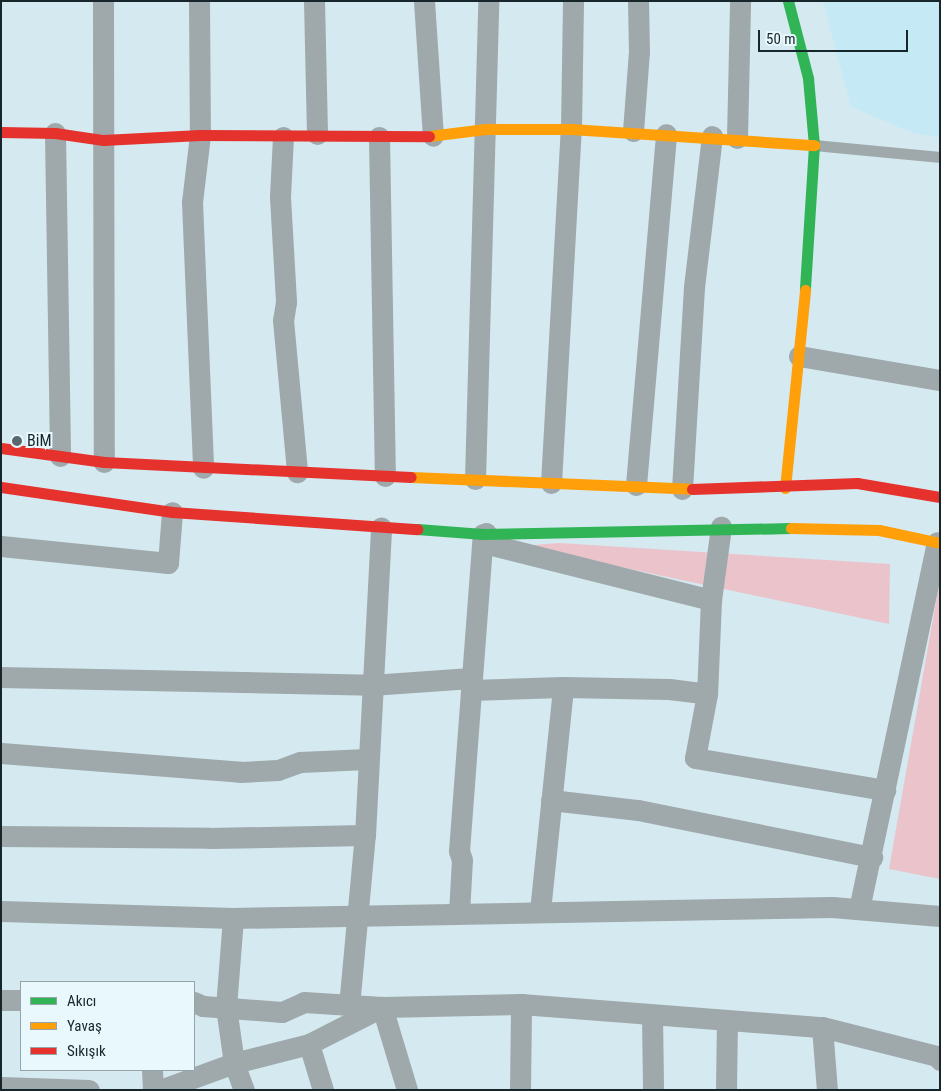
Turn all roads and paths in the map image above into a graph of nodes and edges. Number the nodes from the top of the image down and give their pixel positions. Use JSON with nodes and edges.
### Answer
{"nodes":[{"id":1,"x":103,"y":1,"type":"edge"},
{"id":2,"x":199,"y":1,"type":"edge"},
{"id":3,"x":314,"y":1,"type":"edge"},
{"id":4,"x":424,"y":1,"type":"edge"},
{"id":5,"x":488,"y":1,"type":"edge"},
{"id":6,"x":573,"y":1,"type":"edge"},
{"id":7,"x":638,"y":1,"type":"edge"},
{"id":8,"x":740,"y":1,"type":"edge"},
{"id":9,"x":788,"y":1,"type":"edge"},
{"id":10,"x":571,"y":129,"type":"junction"},
{"id":11,"x":486,"y":130,"type":"junction"},
{"id":12,"x":633,"y":131,"type":"junction"},
{"id":13,"x":1,"y":132,"type":"edge"},
{"id":14,"x":55,"y":133,"type":"junction"},
{"id":15,"x":317,"y":134,"type":"junction"},
{"id":16,"x":666,"y":134,"type":"junction"},
{"id":17,"x":200,"y":135,"type":"junction"},
{"id":18,"x":283,"y":136,"type":"junction"},
{"id":19,"x":432,"y":136,"type":"junction"},
{"id":20,"x":712,"y":136,"type":"junction"},
{"id":21,"x":379,"y":137,"type":"junction"},
{"id":22,"x":736,"y":138,"type":"junction"},
{"id":23,"x":103,"y":140,"type":"junction"},
{"id":24,"x":814,"y":145,"type":"junction"},
{"id":25,"x":940,"y":157,"type":"edge"},
{"id":26,"x":799,"y":356,"type":"junction"},
{"id":27,"x":940,"y":380,"type":"edge"},
{"id":28,"x":1,"y":448,"type":"edge"},
{"id":29,"x":60,"y":456,"type":"junction"},
{"id":30,"x":104,"y":462,"type":"junction"},
{"id":31,"x":203,"y":468,"type":"junction"},
{"id":32,"x":297,"y":472,"type":"junction"},
{"id":33,"x":385,"y":476,"type":"junction"},
{"id":34,"x":475,"y":479,"type":"junction"},
{"id":35,"x":551,"y":483,"type":"junction"},
{"id":36,"x":636,"y":485,"type":"junction"},
{"id":37,"x":1,"y":487,"type":"edge"},
{"id":38,"x":785,"y":488,"type":"junction"},
{"id":39,"x":682,"y":489,"type":"junction"},
{"id":40,"x":940,"y":497,"type":"edge"},
{"id":41,"x":172,"y":512,"type":"junction"},
{"id":42,"x":381,"y":527,"type":"junction"},
{"id":43,"x":721,"y":527,"type":"junction"},
{"id":44,"x":484,"y":534,"type":"junction"},
{"id":45,"x":938,"y":542,"type":"edge"},
{"id":46,"x":1,"y":546,"type":"edge"},
{"id":47,"x":711,"y":600,"type":"junction"},
{"id":48,"x":1,"y":677,"type":"edge"},
{"id":49,"x":471,"y":684,"type":"junction"},
{"id":50,"x":371,"y":685,"type":"junction"},
{"id":51,"x":563,"y":687,"type":"junction"},
{"id":52,"x":707,"y":694,"type":"junction"},
{"id":53,"x":1,"y":753,"type":"edge"},
{"id":54,"x":367,"y":759,"type":"junction"},
{"id":55,"x":886,"y":790,"type":"junction"},
{"id":56,"x":551,"y":800,"type":"junction"},
{"id":57,"x":365,"y":835,"type":"junction"},
{"id":58,"x":1,"y":836,"type":"edge"},
{"id":59,"x":872,"y":857,"type":"junction"},
{"id":60,"x":859,"y":909,"type":"junction"},
{"id":61,"x":1,"y":911,"type":"edge"},
{"id":62,"x":540,"y":911,"type":"junction"},
{"id":63,"x":459,"y":914,"type":"junction"},
{"id":64,"x":357,"y":915,"type":"junction"},
{"id":65,"x":940,"y":916,"type":"edge"},
{"id":66,"x":233,"y":918,"type":"junction"},
{"id":67,"x":1,"y":1000,"type":"edge"},
{"id":68,"x":20,"y":1000,"type":"edge"},
{"id":69,"x":195,"y":1002,"type":"edge"},
{"id":70,"x":520,"y":1004,"type":"junction"},
{"id":71,"x":349,"y":1006,"type":"junction"},
{"id":72,"x":226,"y":1007,"type":"junction"},
{"id":73,"x":382,"y":1007,"type":"junction"},
{"id":74,"x":652,"y":1015,"type":"junction"},
{"id":75,"x":726,"y":1022,"type":"junction"},
{"id":76,"x":822,"y":1027,"type":"junction"},
{"id":77,"x":309,"y":1044,"type":"junction"},
{"id":78,"x":939,"y":1057,"type":"edge"},
{"id":79,"x":234,"y":1063,"type":"junction"},
{"id":80,"x":152,"y":1071,"type":"edge"},
{"id":81,"x":1,"y":1087,"type":"edge"},
{"id":82,"x":89,"y":1090,"type":"edge"},
{"id":83,"x":153,"y":1090,"type":"edge"},
{"id":84,"x":160,"y":1090,"type":"edge"},
{"id":85,"x":244,"y":1090,"type":"edge"},
{"id":86,"x":323,"y":1090,"type":"edge"},
{"id":87,"x":407,"y":1090,"type":"edge"},
{"id":88,"x":520,"y":1090,"type":"edge"},
{"id":89,"x":653,"y":1090,"type":"edge"},
{"id":90,"x":726,"y":1090,"type":"edge"},
{"id":91,"x":826,"y":1090,"type":"edge"}],
"edges":[{"from":1,"to":23,"type":"street"},
{"from":2,"to":17,"type":"street"},
{"from":3,"to":15,"type":"street"},
{"from":4,"to":19,"type":"street"},
{"from":5,"to":11,"type":"street"},
{"from":6,"to":10,"type":"street"},
{"from":7,"to":12,"type":"street"},
{"from":8,"to":22,"type":"street"},
{"from":9,"to":24,"type":"main road"},
{"from":10,"to":11,"type":"main road"},
{"from":10,"to":12,"type":"main road"},
{"from":10,"to":35,"type":"street"},
{"from":11,"to":19,"type":"main road"},
{"from":11,"to":34,"type":"street"},
{"from":12,"to":16,"type":"main road"},
{"from":13,"to":14,"type":"main road"},
{"from":14,"to":23,"type":"main road"},
{"from":14,"to":29,"type":"street"},
{"from":15,"to":18,"type":"main road"},
{"from":15,"to":21,"type":"main road"},
{"from":16,"to":20,"type":"main road"},
{"from":16,"to":36,"type":"street"},
{"from":17,"to":18,"type":"main road"},
{"from":17,"to":23,"type":"main road"},
{"from":17,"to":31,"type":"street"},
{"from":18,"to":32,"type":"street"},
{"from":19,"to":21,"type":"main road"},
{"from":20,"to":22,"type":"main road"},
{"from":20,"to":39,"type":"street"},
{"from":21,"to":33,"type":"street"},
{"from":22,"to":24,"type":"main road"},
{"from":23,"to":30,"type":"street"},
{"from":24,"to":25,"type":"lane"},
{"from":24,"to":26,"type":"main road"},
{"from":26,"to":27,"type":"street"},
{"from":26,"to":38,"type":"main road"},
{"from":28,"to":29,"type":"main road"},
{"from":29,"to":30,"type":"main road"},
{"from":30,"to":31,"type":"main road"},
{"from":31,"to":32,"type":"main road"},
{"from":32,"to":33,"type":"main road"},
{"from":33,"to":34,"type":"main road"},
{"from":34,"to":35,"type":"main road"},
{"from":35,"to":36,"type":"main road"},
{"from":36,"to":39,"type":"main road"},
{"from":37,"to":41,"type":"main road"},
{"from":38,"to":39,"type":"main road"},
{"from":38,"to":40,"type":"main road"},
{"from":41,"to":42,"type":"main road"},
{"from":41,"to":46,"type":"street"},
{"from":42,"to":44,"type":"main road"},
{"from":42,"to":50,"type":"street"},
{"from":43,"to":44,"type":"main road"},
{"from":43,"to":45,"type":"main road"},
{"from":43,"to":47,"type":"street"},
{"from":44,"to":47,"type":"street"},
{"from":44,"to":49,"type":"street"},
{"from":45,"to":55,"type":"street"},
{"from":47,"to":52,"type":"street"},
{"from":48,"to":50,"type":"street"},
{"from":49,"to":50,"type":"street"},
{"from":49,"to":51,"type":"street"},
{"from":49,"to":63,"type":"street"},
{"from":50,"to":54,"type":"street"},
{"from":51,"to":52,"type":"street"},
{"from":51,"to":56,"type":"street"},
{"from":52,"to":55,"type":"street"},
{"from":53,"to":54,"type":"street"},
{"from":54,"to":57,"type":"street"},
{"from":55,"to":59,"type":"street"},
{"from":56,"to":59,"type":"street"},
{"from":56,"to":62,"type":"street"},
{"from":57,"to":58,"type":"street"},
{"from":57,"to":64,"type":"street"},
{"from":59,"to":60,"type":"street"},
{"from":60,"to":62,"type":"street"},
{"from":60,"to":65,"type":"street"},
{"from":61,"to":66,"type":"street"},
{"from":62,"to":63,"type":"street"},
{"from":63,"to":64,"type":"street"},
{"from":64,"to":66,"type":"street"},
{"from":64,"to":71,"type":"street"},
{"from":66,"to":72,"type":"street"},
{"from":67,"to":68,"type":"street"},
{"from":69,"to":72,"type":"street"},
{"from":70,"to":73,"type":"street"},
{"from":70,"to":74,"type":"street"},
{"from":70,"to":88,"type":"street"},
{"from":71,"to":72,"type":"street"},
{"from":71,"to":73,"type":"street"},
{"from":72,"to":79,"type":"street"},
{"from":73,"to":77,"type":"street"},
{"from":73,"to":87,"type":"street"},
{"from":74,"to":75,"type":"street"},
{"from":74,"to":89,"type":"street"},
{"from":75,"to":76,"type":"street"},
{"from":75,"to":90,"type":"street"},
{"from":76,"to":78,"type":"street"},
{"from":76,"to":91,"type":"street"},
{"from":77,"to":79,"type":"street"},
{"from":77,"to":86,"type":"street"},
{"from":79,"to":84,"type":"street"},
{"from":79,"to":85,"type":"street"},
{"from":80,"to":83,"type":"street"},
{"from":81,"to":82,"type":"street"}]}
